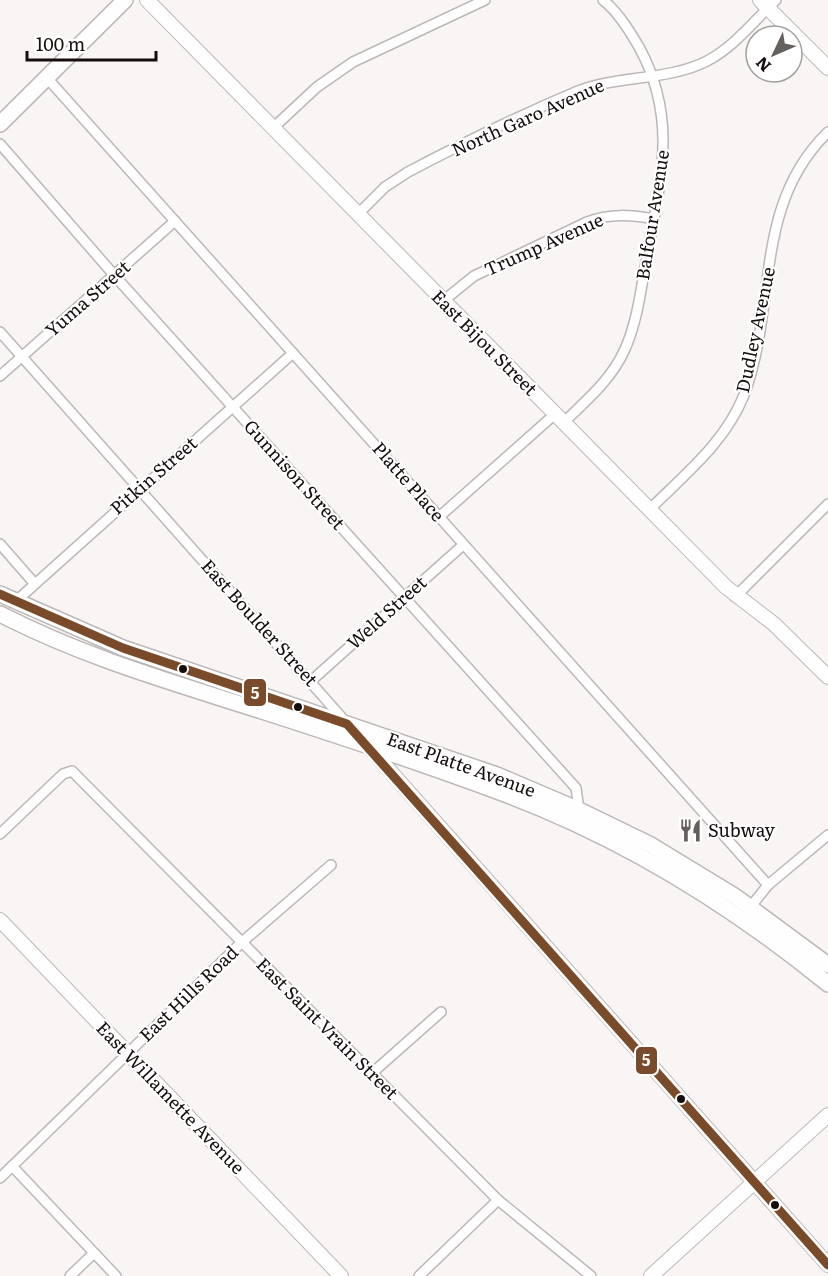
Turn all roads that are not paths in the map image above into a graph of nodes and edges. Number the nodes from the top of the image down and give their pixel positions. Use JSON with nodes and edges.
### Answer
{"nodes":[{"id":1,"x":125,"y":0,"type":"edge"},
{"id":2,"x":147,"y":0,"type":"edge"},
{"id":3,"x":485,"y":0,"type":"edge"},
{"id":4,"x":603,"y":0,"type":"edge"},
{"id":5,"x":768,"y":3,"type":"edge"},
{"id":6,"x":828,"y":68,"type":"edge"},
{"id":7,"x":652,"y":75,"type":"junction"},
{"id":8,"x":48,"y":79,"type":"junction"},
{"id":9,"x":0,"y":124,"type":"edge"},
{"id":10,"x":273,"y":128,"type":"junction"},
{"id":11,"x":828,"y":132,"type":"edge"},
{"id":12,"x":0,"y":144,"type":"edge"},
{"id":13,"x":358,"y":214,"type":"junction"},
{"id":14,"x":654,"y":219,"type":"junction"},
{"id":15,"x":175,"y":221,"type":"junction"},
{"id":16,"x":114,"y":275,"type":"junction"},
{"id":17,"x":443,"y":301,"type":"junction"},
{"id":18,"x":0,"y":332,"type":"edge"},
{"id":19,"x":293,"y":353,"type":"junction"},
{"id":20,"x":22,"y":356,"type":"junction"},
{"id":21,"x":0,"y":376,"type":"edge"},
{"id":22,"x":233,"y":406,"type":"junction"},
{"id":23,"x":559,"y":418,"type":"junction"},
{"id":24,"x":139,"y":489,"type":"junction"},
{"id":25,"x":828,"y":504,"type":"edge"},
{"id":26,"x":649,"y":510,"type":"junction"},
{"id":27,"x":439,"y":517,"type":"junction"},
{"id":28,"x":0,"y":544,"type":"edge"},
{"id":29,"x":463,"y":545,"type":"junction"},
{"id":30,"x":34,"y":583,"type":"junction"},
{"id":31,"x":0,"y":594,"type":"edge"},
{"id":32,"x":735,"y":597,"type":"junction"},
{"id":33,"x":403,"y":598,"type":"junction"},
{"id":34,"x":15,"y":602,"type":"junction"},
{"id":35,"x":0,"y":614,"type":"edge"},
{"id":36,"x":828,"y":677,"type":"edge"},
{"id":37,"x":311,"y":681,"type":"junction"},
{"id":38,"x":347,"y":724,"type":"junction"},
{"id":39,"x":368,"y":746,"type":"junction"},
{"id":40,"x":408,"y":760,"type":"junction"},
{"id":41,"x":402,"y":784,"type":"junction"},
{"id":42,"x":539,"y":807,"type":"junction"},
{"id":43,"x":579,"y":810,"type":"junction"},
{"id":44,"x":0,"y":834,"type":"edge"},
{"id":45,"x":828,"y":835,"type":"edge"},
{"id":46,"x":600,"y":837,"type":"junction"},
{"id":47,"x":649,"y":844,"type":"junction"},
{"id":48,"x":331,"y":865,"type":"dead end"},
{"id":49,"x":768,"y":885,"type":"junction"},
{"id":50,"x":746,"y":913,"type":"junction"},
{"id":51,"x":0,"y":920,"type":"edge"},
{"id":52,"x":241,"y":943,"type":"junction"},
{"id":53,"x":828,"y":965,"type":"edge"},
{"id":54,"x":828,"y":984,"type":"edge"},
{"id":55,"x":441,"y":1012,"type":"dead end"},
{"id":56,"x":128,"y":1053,"type":"junction"},
{"id":57,"x":371,"y":1074,"type":"junction"},
{"id":58,"x":828,"y":1115,"type":"edge"},
{"id":59,"x":12,"y":1166,"type":"junction"},
{"id":60,"x":0,"y":1178,"type":"edge"},
{"id":61,"x":754,"y":1182,"type":"junction"},
{"id":62,"x":498,"y":1200,"type":"junction"},
{"id":63,"x":94,"y":1253,"type":"junction"},
{"id":64,"x":828,"y":1265,"type":"edge"},
{"id":65,"x":70,"y":1276,"type":"edge"},
{"id":66,"x":116,"y":1276,"type":"edge"},
{"id":67,"x":341,"y":1276,"type":"edge"},
{"id":68,"x":419,"y":1276,"type":"edge"},
{"id":69,"x":591,"y":1276,"type":"edge"},
{"id":70,"x":651,"y":1276,"type":"edge"}],
"edges":[{"from":1,"to":8,"type":"main road"},
{"from":2,"to":10,"type":"street","name":"East Bijou Street"},
{"from":3,"to":10,"type":"street"},
{"from":4,"to":7,"type":"street","name":"Balfour Avenue"},
{"from":5,"to":6,"type":"street"},
{"from":5,"to":7,"type":"street","name":"North Garo Avenue"},
{"from":7,"to":13,"type":"street","name":"North Garo Avenue"},
{"from":7,"to":14,"type":"street","name":"Balfour Avenue"},
{"from":8,"to":9,"type":"main road"},
{"from":8,"to":15,"type":"street","name":"Platte Place"},
{"from":10,"to":13,"type":"street","name":"East Bijou Street"},
{"from":11,"to":26,"type":"street","name":"Dudley Avenue"},
{"from":12,"to":16,"type":"street","name":"Gunnison Street"},
{"from":13,"to":17,"type":"street","name":"East Bijou Street"},
{"from":14,"to":17,"type":"street","name":"Trump Avenue"},
{"from":14,"to":23,"type":"street","name":"Balfour Avenue"},
{"from":15,"to":16,"type":"street","name":"Yuma Street"},
{"from":15,"to":19,"type":"street","name":"Platte Place"},
{"from":16,"to":20,"type":"street","name":"Yuma Street"},
{"from":16,"to":22,"type":"street","name":"Gunnison Street"},
{"from":17,"to":23,"type":"street","name":"East Bijou Street"},
{"from":18,"to":20,"type":"street","name":"East Boulder Street"},
{"from":19,"to":22,"type":"street","name":"Pitkin Street"},
{"from":19,"to":27,"type":"street","name":"Platte Place"},
{"from":20,"to":21,"type":"street","name":"Yuma Street"},
{"from":20,"to":24,"type":"street","name":"East Boulder Street"},
{"from":22,"to":24,"type":"street","name":"Pitkin Street"},
{"from":22,"to":33,"type":"street","name":"Gunnison Street"},
{"from":23,"to":26,"type":"street","name":"East Bijou Street"},
{"from":23,"to":27,"type":"street","name":"Balfour Avenue"},
{"from":24,"to":30,"type":"street","name":"Pitkin Street"},
{"from":24,"to":37,"type":"street","name":"East Boulder Street"},
{"from":25,"to":32,"type":"street"},
{"from":26,"to":32,"type":"street","name":"East Bijou Street"},
{"from":27,"to":29,"type":"street","name":"Platte Place"},
{"from":28,"to":30,"type":"street"},
{"from":29,"to":33,"type":"street","name":"Weld Street"},
{"from":29,"to":49,"type":"street","name":"Platte Place"},
{"from":30,"to":34,"type":"street","name":"Pitkin Street"},
{"from":31,"to":34,"type":"main road","name":"East Platte Avenue"},
{"from":32,"to":36,"type":"street","name":"East Bijou Street"},
{"from":33,"to":37,"type":"street","name":"Weld Street"},
{"from":33,"to":43,"type":"street","name":"Gunnison Street"},
{"from":34,"to":38,"type":"main road","name":"East Platte Avenue"},
{"from":35,"to":39,"type":"main road","name":"East Platte Avenue"},
{"from":37,"to":38,"type":"street","name":"East Boulder Street"},
{"from":38,"to":39,"type":"street","name":"East Boulder Street"},
{"from":38,"to":43,"type":"main road","name":"East Platte Avenue"},
{"from":39,"to":40,"type":"main road","name":"East Platte Avenue"},
{"from":39,"to":41,"type":"street","name":"East Boulder Street"},
{"from":40,"to":41,"type":"street"},
{"from":40,"to":42,"type":"main road","name":"East Platte Avenue"},
{"from":41,"to":61,"type":"street","name":"East Boulder Street"},
{"from":42,"to":43,"type":"main road"},
{"from":42,"to":46,"type":"main road","name":"East Platte Avenue"},
{"from":43,"to":47,"type":"main road","name":"East Platte Avenue"},
{"from":44,"to":52,"type":"street","name":"East Saint Vrain Street"},
{"from":45,"to":49,"type":"street"},
{"from":46,"to":47,"type":"main road"},
{"from":46,"to":50,"type":"main road","name":"East Platte Avenue"},
{"from":47,"to":50,"type":"main road","name":"East Platte Avenue"},
{"from":48,"to":52,"type":"street","name":"East Hills Road"},
{"from":49,"to":50,"type":"street"},
{"from":50,"to":53,"type":"main road","name":"East Platte Avenue"},
{"from":50,"to":54,"type":"main road","name":"East Platte Avenue"},
{"from":51,"to":56,"type":"street","name":"East Willamette Avenue"},
{"from":52,"to":56,"type":"street","name":"East Hills Road"},
{"from":52,"to":57,"type":"street","name":"East Saint Vrain Street"},
{"from":55,"to":57,"type":"street"},
{"from":56,"to":59,"type":"street","name":"East Hills Road"},
{"from":56,"to":67,"type":"street","name":"East Willamette Avenue"},
{"from":57,"to":62,"type":"street","name":"East Saint Vrain Street"},
{"from":58,"to":61,"type":"street"},
{"from":59,"to":60,"type":"street","name":"East Hills Road"},
{"from":59,"to":63,"type":"street"},
{"from":61,"to":64,"type":"street","name":"East Boulder Street"},
{"from":61,"to":70,"type":"street"},
{"from":62,"to":68,"type":"street"},
{"from":62,"to":69,"type":"street","name":"East Saint Vrain Street"},
{"from":63,"to":65,"type":"street"},
{"from":63,"to":66,"type":"street"}]}
